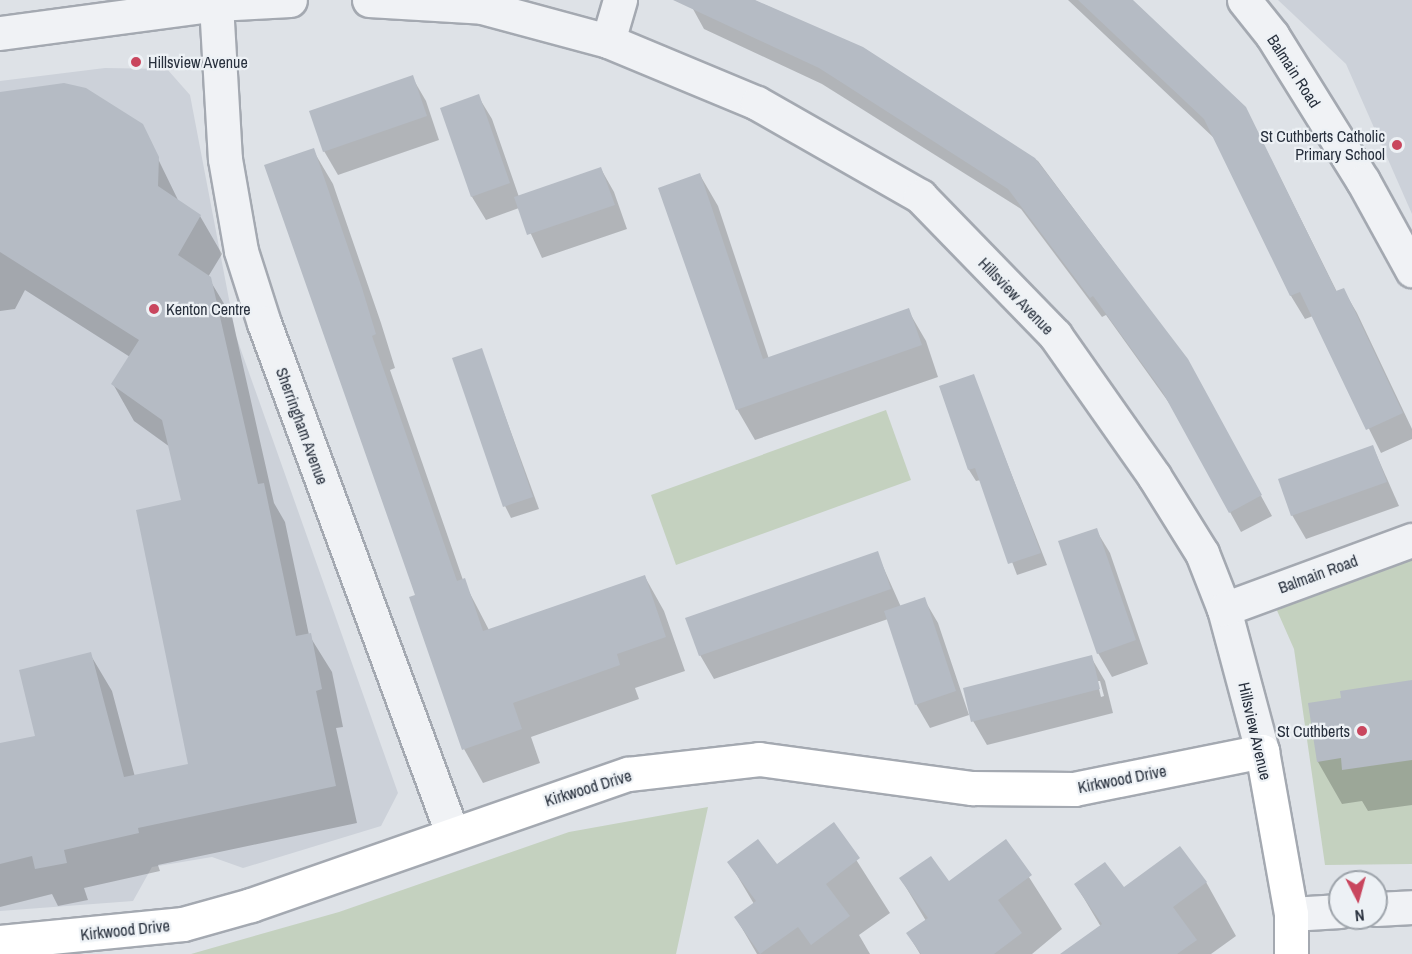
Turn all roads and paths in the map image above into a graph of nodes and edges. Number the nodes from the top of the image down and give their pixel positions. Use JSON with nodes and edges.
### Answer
{"nodes":[{"id":1,"x":290,"y":0,"type":"edge"},
{"id":2,"x":369,"y":0,"type":"edge"},
{"id":3,"x":620,"y":0,"type":"edge"},
{"id":4,"x":1244,"y":0,"type":"edge"},
{"id":5,"x":216,"y":4,"type":"junction"},
{"id":6,"x":0,"y":33,"type":"edge"},
{"id":7,"x":608,"y":41,"type":"junction"},
{"id":8,"x":1412,"y":270,"type":"edge"},
{"id":9,"x":1412,"y":540,"type":"edge"},
{"id":10,"x":1224,"y":609,"type":"junction"},
{"id":11,"x":1262,"y":751,"type":"junction"},
{"id":12,"x":452,"y":833,"type":"junction"},
{"id":13,"x":1412,"y":907,"type":"edge"},
{"id":14,"x":1388,"y":908,"type":"edge"},
{"id":15,"x":1328,"y":912,"type":"edge"},
{"id":16,"x":1292,"y":914,"type":"junction"},
{"id":17,"x":0,"y":942,"type":"edge"},
{"id":18,"x":1292,"y":954,"type":"edge"}],
"edges":[{"from":1,"to":5,"type":"street"},
{"from":2,"to":7,"type":"street","name":"Hillsview Avenue"},
{"from":3,"to":7,"type":"street"},
{"from":4,"to":8,"type":"street","name":"Balmain Road"},
{"from":5,"to":6,"type":"street"},
{"from":5,"to":12,"type":"street","name":"Sherringham Avenue"},
{"from":7,"to":10,"type":"street","name":"Hillsview Avenue"},
{"from":9,"to":10,"type":"street","name":"Balmain Road"},
{"from":10,"to":11,"type":"street","name":"Hillsview Avenue"},
{"from":11,"to":12,"type":"street","name":"Kirkwood Drive"},
{"from":11,"to":16,"type":"street","name":"Hillsview Avenue"},
{"from":12,"to":17,"type":"street","name":"Kirkwood Drive"},
{"from":13,"to":14,"type":"street"},
{"from":15,"to":16,"type":"street"},
{"from":16,"to":18,"type":"street","name":"Hillsview Avenue"}]}
